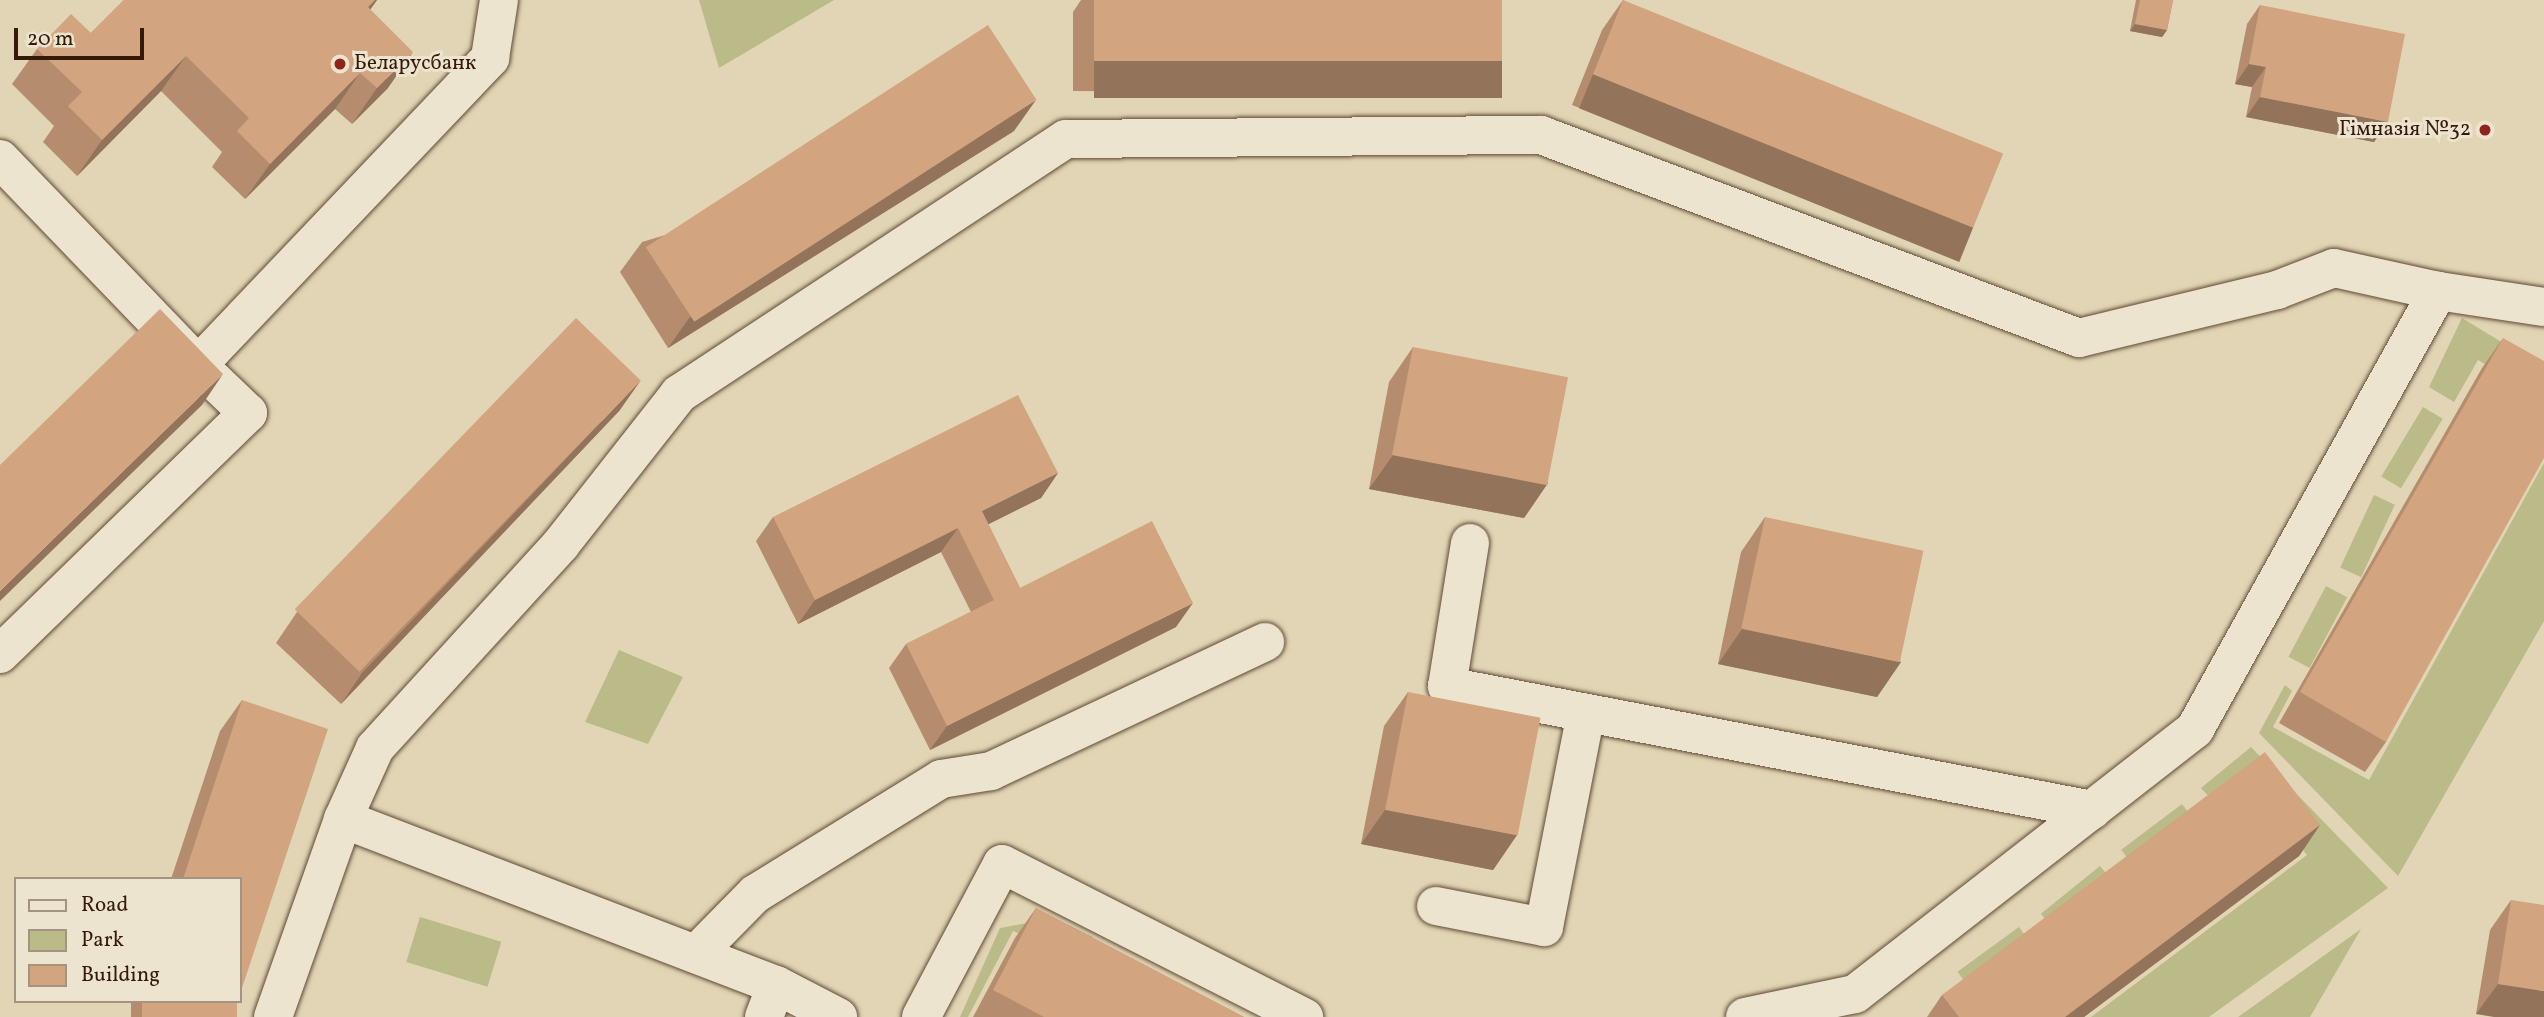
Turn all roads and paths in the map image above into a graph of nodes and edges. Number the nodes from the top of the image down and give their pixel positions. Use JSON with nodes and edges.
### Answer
{"nodes":[{"id":1,"x":499,"y":0,"type":"edge"},
{"id":2,"x":0,"y":159,"type":"edge"},
{"id":3,"x":2438,"y":291,"type":"junction"},
{"id":4,"x":2544,"y":307,"type":"edge"},
{"id":5,"x":198,"y":365,"type":"junction"},
{"id":6,"x":1469,"y":543,"type":"dead end"},
{"id":7,"x":1265,"y":642,"type":"dead end"},
{"id":8,"x":0,"y":654,"type":"edge"},
{"id":9,"x":1586,"y":713,"type":"junction"},
{"id":10,"x":2092,"y":810,"type":"junction"},
{"id":11,"x":343,"y":819,"type":"junction"},
{"id":12,"x":1436,"y":906,"type":"dead end"},
{"id":13,"x":696,"y":954,"type":"junction"},
{"id":14,"x":770,"y":1001,"type":"edge"},
{"id":15,"x":273,"y":1017,"type":"edge"},
{"id":16,"x":838,"y":1017,"type":"edge"},
{"id":17,"x":921,"y":1017,"type":"edge"},
{"id":18,"x":1304,"y":1017,"type":"edge"},
{"id":19,"x":1745,"y":1017,"type":"edge"}],
"edges":[{"from":1,"to":5,"type":"lane"},
{"from":2,"to":5,"type":"lane"},
{"from":3,"to":4,"type":"lane"},
{"from":3,"to":10,"type":"lane"},
{"from":3,"to":11,"type":"lane"},
{"from":5,"to":8,"type":"lane"},
{"from":6,"to":9,"type":"lane"},
{"from":7,"to":13,"type":"lane"},
{"from":9,"to":10,"type":"lane"},
{"from":9,"to":12,"type":"lane"},
{"from":10,"to":19,"type":"lane"},
{"from":11,"to":13,"type":"lane"},
{"from":11,"to":15,"type":"lane"},
{"from":13,"to":14,"type":"lane"},
{"from":14,"to":16,"type":"lane"},
{"from":17,"to":18,"type":"lane"}]}
